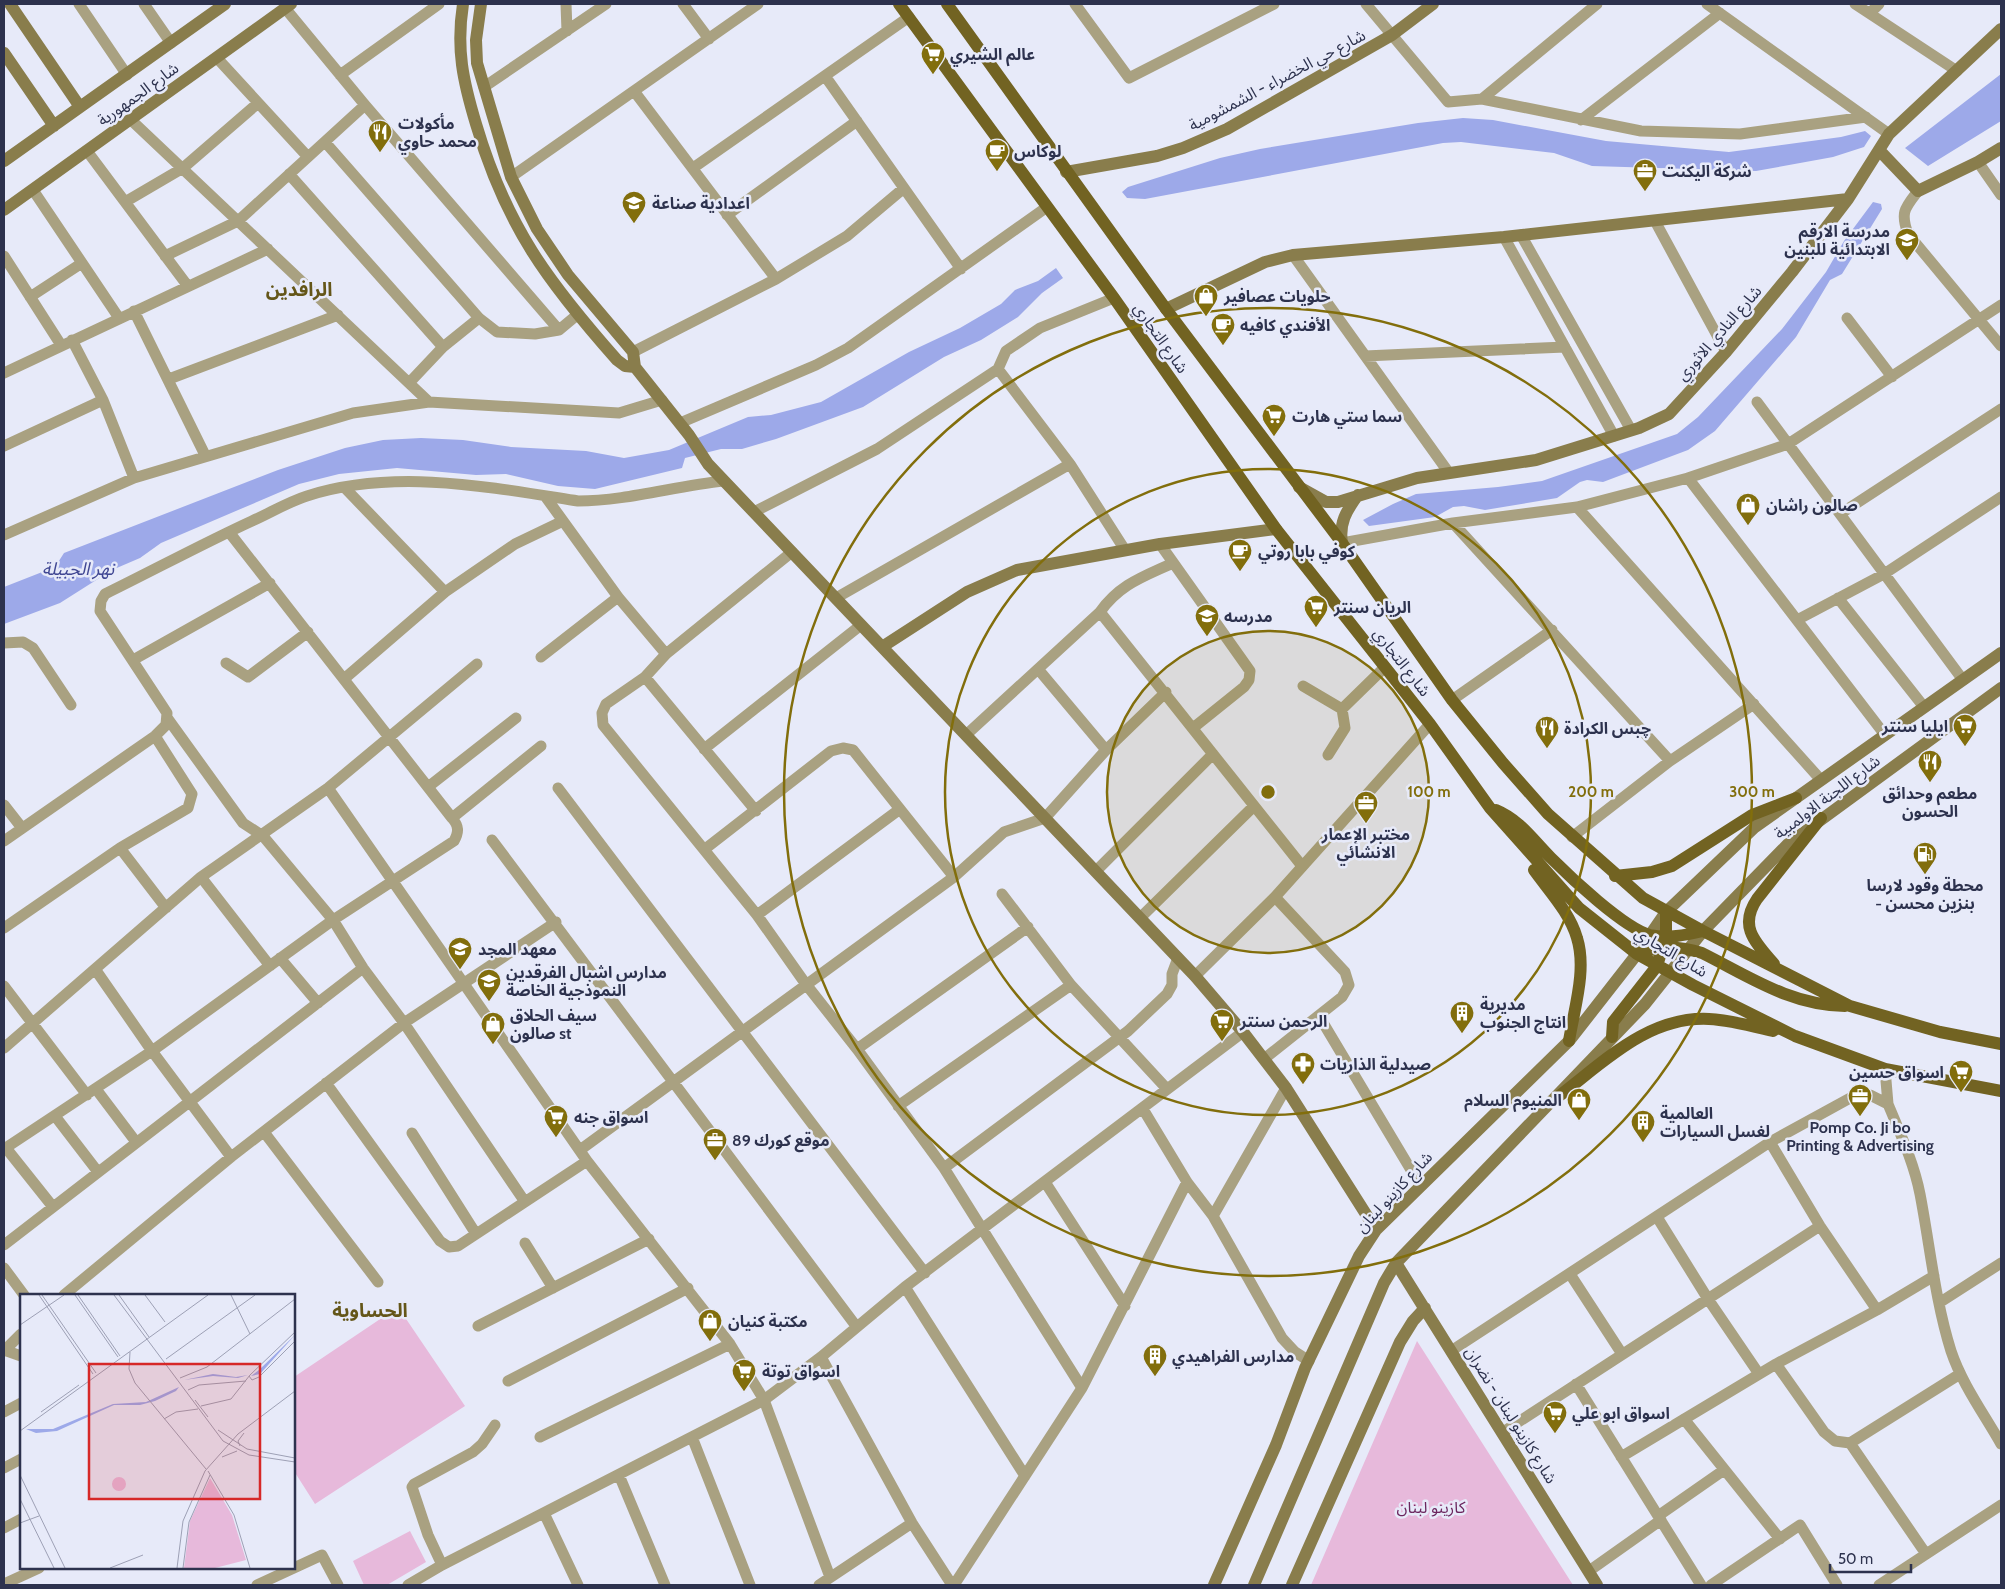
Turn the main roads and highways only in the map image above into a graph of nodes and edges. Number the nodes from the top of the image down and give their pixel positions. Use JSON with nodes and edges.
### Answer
{"nodes":[{"id":1,"x":899,"y":4,"type":"edge"},
{"id":2,"x":946,"y":4,"type":"edge"},
{"id":3,"x":1796,"y":798,"type":"road end"},
{"id":4,"x":1490,"y":808,"type":"junction"},
{"id":5,"x":1821,"y":818,"type":"road end"},
{"id":6,"x":1514,"y":836,"type":"junction"},
{"id":7,"x":1615,"y":876,"type":"junction"},
{"id":8,"x":1666,"y":912,"type":"junction"},
{"id":9,"x":1703,"y":931,"type":"junction"},
{"id":10,"x":1665,"y":942,"type":"junction"},
{"id":11,"x":1638,"y":954,"type":"junction"},
{"id":12,"x":1657,"y":966,"type":"junction"},
{"id":13,"x":1779,"y":970,"type":"junction"},
{"id":14,"x":1850,"y":1006,"type":"junction"},
{"id":15,"x":1795,"y":1036,"type":"junction"},
{"id":16,"x":1612,"y":1037,"type":"road end"},
{"id":17,"x":1569,"y":1040,"type":"road end"},
{"id":18,"x":2001,"y":1044,"type":"edge"},
{"id":19,"x":2001,"y":1092,"type":"edge"},
{"id":20,"x":1559,"y":1096,"type":"road end"}],
"edges":[{"from":1,"to":4,"type":"main road","name":"شارع التجاري"},
{"from":2,"to":7,"type":"main road","name":"شارع التجاري"},
{"from":3,"to":7,"type":"main road"},
{"from":4,"to":6,"type":"main road","name":"شارع التجاري"},
{"from":4,"to":10,"type":"main road"},
{"from":5,"to":13,"type":"main road"},
{"from":6,"to":11,"type":"main road","name":"شارع التجاري"},
{"from":6,"to":17,"type":"main road"},
{"from":7,"to":8,"type":"main road","name":"شارع التجاري"},
{"from":8,"to":9,"type":"main road","name":"شارع التجاري"},
{"from":8,"to":10,"type":"main road"},
{"from":9,"to":10,"type":"main road"},
{"from":9,"to":13,"type":"main road"},
{"from":10,"to":11,"type":"main road"},
{"from":10,"to":12,"type":"main road"},
{"from":10,"to":14,"type":"main road"},
{"from":11,"to":12,"type":"main road","name":"شارع التجاري"},
{"from":12,"to":15,"type":"main road","name":"شارع التجاري"},
{"from":12,"to":16,"type":"main road"},
{"from":13,"to":14,"type":"main road"},
{"from":14,"to":18,"type":"main road"},
{"from":15,"to":19,"type":"main road","name":"شارع التجاري"},
{"from":15,"to":20,"type":"main road"}]}
